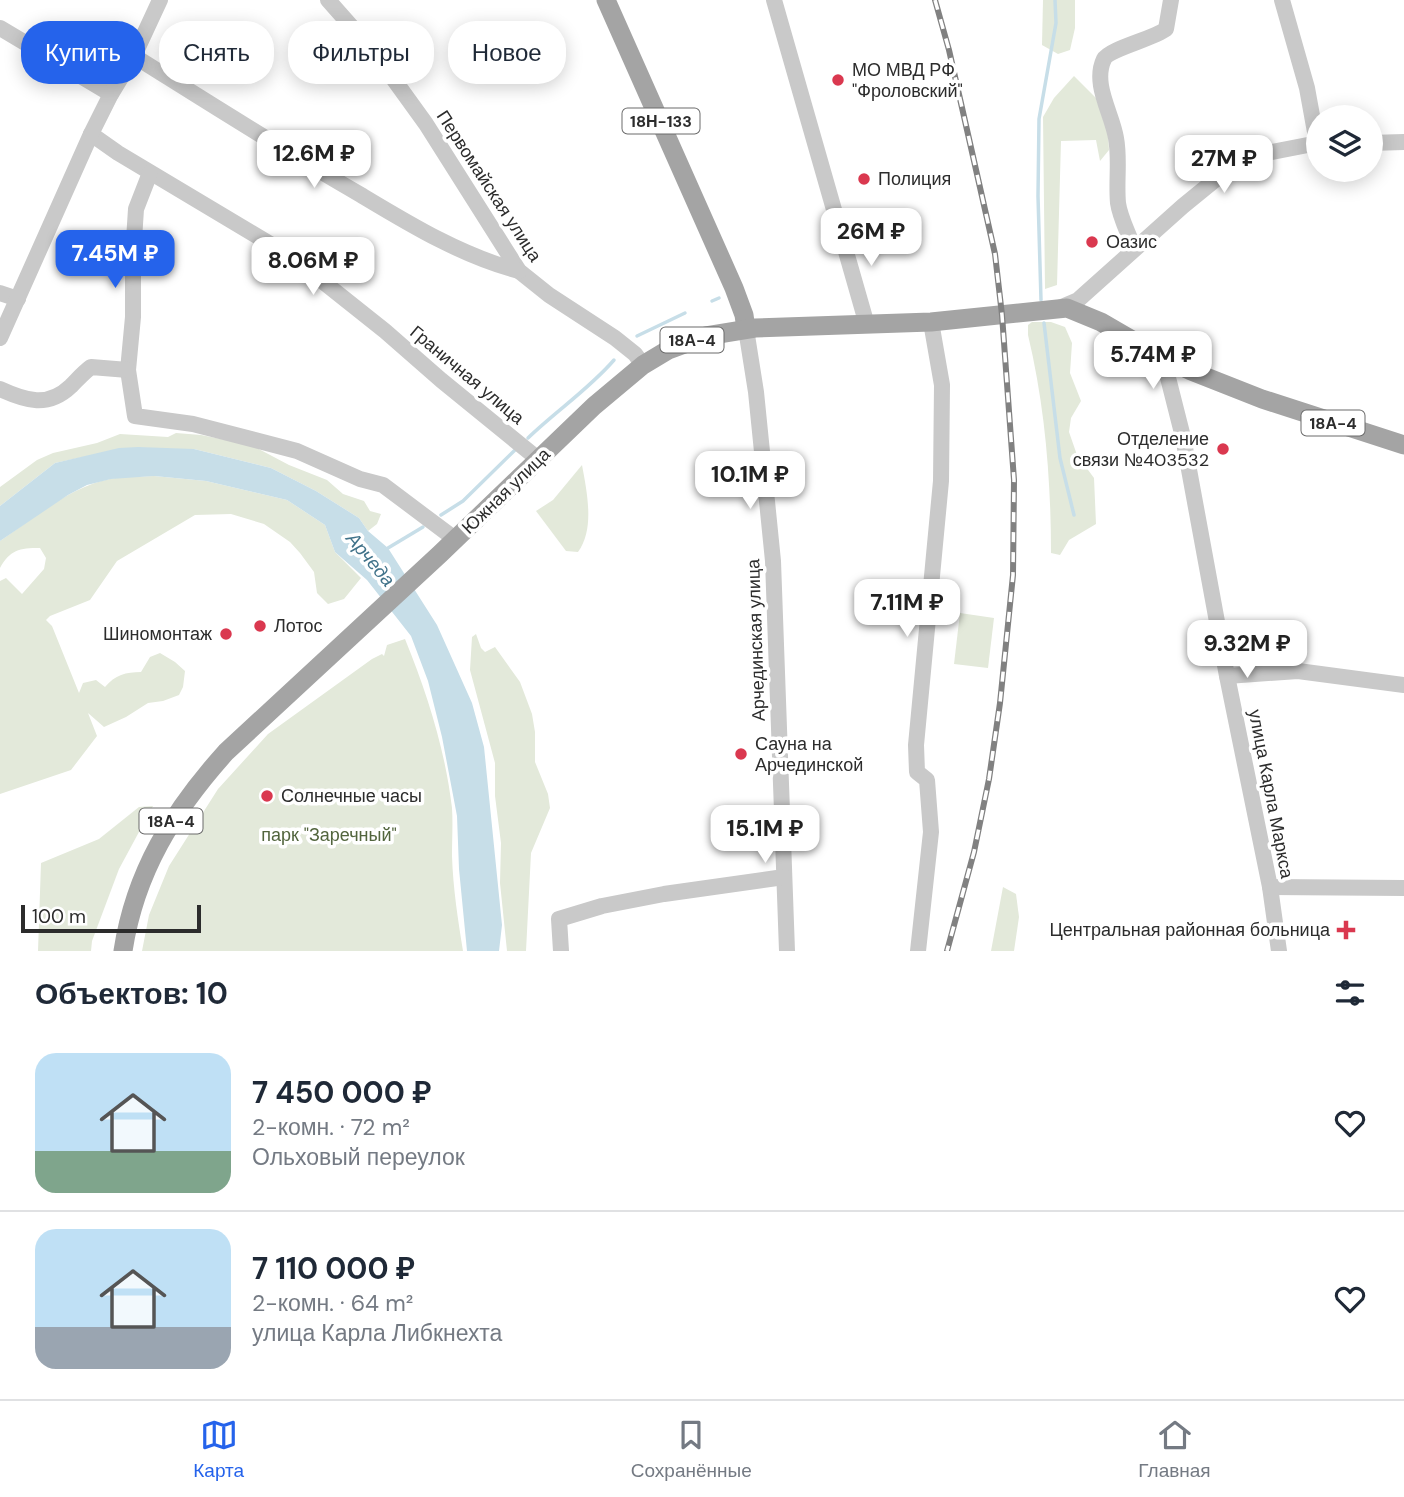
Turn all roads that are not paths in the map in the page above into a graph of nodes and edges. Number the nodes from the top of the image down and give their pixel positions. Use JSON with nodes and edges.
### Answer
{"nodes":[{"id":1,"x":160,"y":0,"type":"edge"},
{"id":2,"x":328,"y":0,"type":"edge"},
{"id":3,"x":606,"y":0,"type":"edge"},
{"id":4,"x":775,"y":0,"type":"edge"},
{"id":5,"x":1171,"y":0,"type":"edge"},
{"id":6,"x":1282,"y":0,"type":"edge"},
{"id":7,"x":0,"y":28,"type":"edge"},
{"id":8,"x":145,"y":32,"type":"edge"},
{"id":9,"x":145,"y":63,"type":"edge"},
{"id":10,"x":117,"y":84,"type":"edge"},
{"id":11,"x":111,"y":94,"type":"junction"},
{"id":12,"x":1310,"y":105,"type":"edge"},
{"id":13,"x":91,"y":134,"type":"junction"},
{"id":14,"x":1383,"y":142,"type":"edge"},
{"id":15,"x":1404,"y":142,"type":"edge"},
{"id":16,"x":1306,"y":145,"type":"edge"},
{"id":17,"x":150,"y":173,"type":"junction"},
{"id":18,"x":1134,"y":249,"type":"junction"},
{"id":19,"x":519,"y":271,"type":"junction"},
{"id":20,"x":0,"y":293,"type":"edge"},
{"id":21,"x":18,"y":299,"type":"junction"},
{"id":22,"x":1059,"y":308,"type":"junction"},
{"id":23,"x":931,"y":322,"type":"junction"},
{"id":24,"x":867,"y":325,"type":"junction"},
{"id":25,"x":746,"y":330,"type":"junction"},
{"id":26,"x":0,"y":338,"type":"edge"},
{"id":27,"x":1163,"y":358,"type":"junction"},
{"id":28,"x":643,"y":365,"type":"junction"},
{"id":29,"x":128,"y":370,"type":"junction"},
{"id":30,"x":0,"y":389,"type":"edge"},
{"id":31,"x":1404,"y":445,"type":"edge"},
{"id":32,"x":538,"y":459,"type":"junction"},
{"id":33,"x":456,"y":539,"type":"junction"},
{"id":34,"x":1227,"y":676,"type":"junction"},
{"id":35,"x":1404,"y":685,"type":"edge"},
{"id":36,"x":784,"y":877,"type":"junction"},
{"id":37,"x":1270,"y":887,"type":"junction"},
{"id":38,"x":1404,"y":888,"type":"edge"},
{"id":39,"x":123,"y":951,"type":"edge"},
{"id":40,"x":561,"y":951,"type":"edge"},
{"id":41,"x":787,"y":951,"type":"edge"},
{"id":42,"x":918,"y":951,"type":"edge"},
{"id":43,"x":1279,"y":951,"type":"edge"}],
"edges":[{"from":1,"to":8,"type":"street"},
{"from":2,"to":19,"type":"street","name":"Первомайская улица"},
{"from":3,"to":25,"type":"main road","number":"18Н-133"},
{"from":4,"to":24,"type":"street"},
{"from":5,"to":18,"type":"street"},
{"from":6,"to":12,"type":"street"},
{"from":7,"to":11,"type":"street"},
{"from":9,"to":19,"type":"street"},
{"from":10,"to":11,"type":"street"},
{"from":11,"to":13,"type":"street"},
{"from":13,"to":17,"type":"street","name":"Граничная улица"},
{"from":13,"to":21,"type":"street"},
{"from":14,"to":15,"type":"street"},
{"from":16,"to":18,"type":"street"},
{"from":17,"to":29,"type":"street"},
{"from":17,"to":32,"type":"street","name":"Граничная улица"},
{"from":18,"to":22,"type":"street"},
{"from":19,"to":28,"type":"street","name":"Первомайская улица"},
{"from":20,"to":21,"type":"street"},
{"from":21,"to":26,"type":"street"},
{"from":22,"to":23,"type":"main road","name":"Южная улица","number":"18А-4"},
{"from":22,"to":27,"type":"main road","number":"18А-4"},
{"from":23,"to":24,"type":"main road","name":"Южная улица","number":"18А-4"},
{"from":23,"to":42,"type":"street"},
{"from":24,"to":25,"type":"main road","name":"Южная улица","number":"18А-4"},
{"from":25,"to":28,"type":"main road","name":"Южная улица","number":"18А-4"},
{"from":25,"to":36,"type":"street","name":"Арчединская улица"},
{"from":27,"to":31,"type":"main road","number":"18А-4"},
{"from":27,"to":34,"type":"street","name":"улица Карла Маркса"},
{"from":28,"to":32,"type":"main road","name":"Южная улица","number":"18А-4"},
{"from":29,"to":30,"type":"street"},
{"from":29,"to":33,"type":"street"},
{"from":32,"to":33,"type":"main road","name":"Южная улица","number":"18А-4"},
{"from":33,"to":39,"type":"main road","name":"Южная улица","number":"18А-4"},
{"from":34,"to":35,"type":"street"},
{"from":34,"to":37,"type":"street","name":"улица Карла Маркса"},
{"from":36,"to":40,"type":"street"},
{"from":36,"to":41,"type":"street","name":"Арчединская улица"},
{"from":37,"to":38,"type":"street"},
{"from":37,"to":43,"type":"street","name":"улица Карла Маркса"}]}
